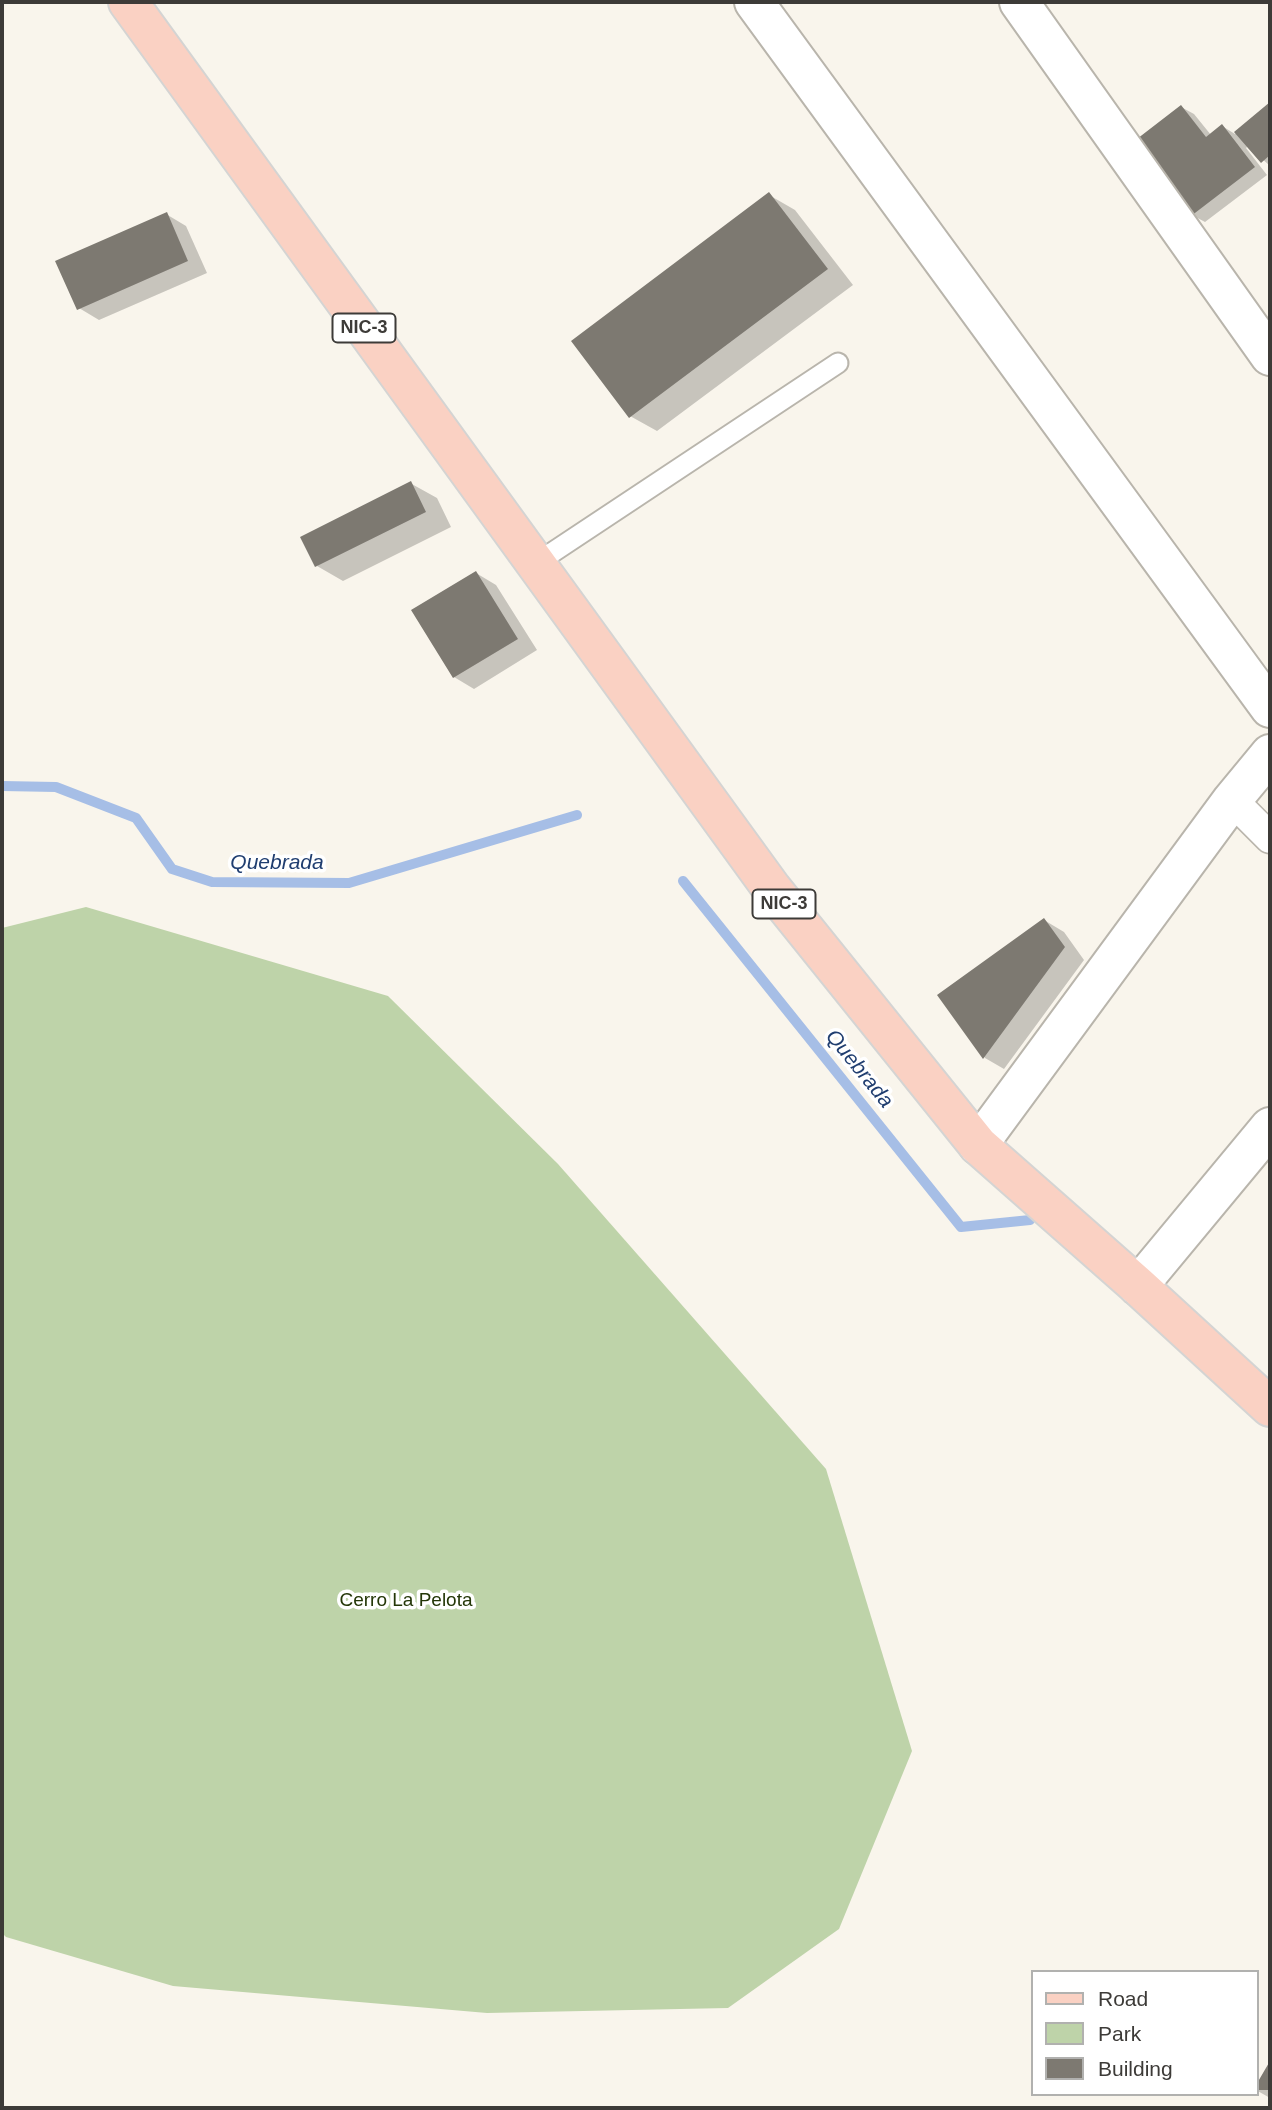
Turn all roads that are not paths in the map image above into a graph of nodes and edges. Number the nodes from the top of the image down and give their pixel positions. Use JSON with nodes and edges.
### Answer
{"nodes":[{"id":1,"x":128,"y":2,"type":"edge"},
{"id":2,"x":754,"y":2,"type":"edge"},
{"id":3,"x":1019,"y":2,"type":"edge"},
{"id":4,"x":1270,"y":356,"type":"edge"},
{"id":5,"x":838,"y":363,"type":"dead end"},
{"id":6,"x":535,"y":564,"type":"junction"},
{"id":7,"x":1270,"y":708,"type":"edge"},
{"id":8,"x":1270,"y":754,"type":"edge"},
{"id":9,"x":1232,"y":800,"type":"junction"},
{"id":10,"x":1270,"y":838,"type":"edge"},
{"id":11,"x":1270,"y":1127,"type":"edge"},
{"id":12,"x":978,"y":1145,"type":"junction"},
{"id":13,"x":1138,"y":1286,"type":"junction"},
{"id":14,"x":1270,"y":1407,"type":"edge"}],
"edges":[{"from":1,"to":6,"type":"main road","number":"NIC-3"},
{"from":2,"to":7,"type":"street"},
{"from":3,"to":4,"type":"street"},
{"from":5,"to":6,"type":"lane"},
{"from":6,"to":12,"type":"main road","number":"NIC-3"},
{"from":8,"to":9,"type":"street"},
{"from":9,"to":10,"type":"street"},
{"from":9,"to":12,"type":"street"},
{"from":11,"to":13,"type":"street"},
{"from":12,"to":13,"type":"main road","number":"NIC-3"},
{"from":13,"to":14,"type":"main road","number":"NIC-3"}]}
